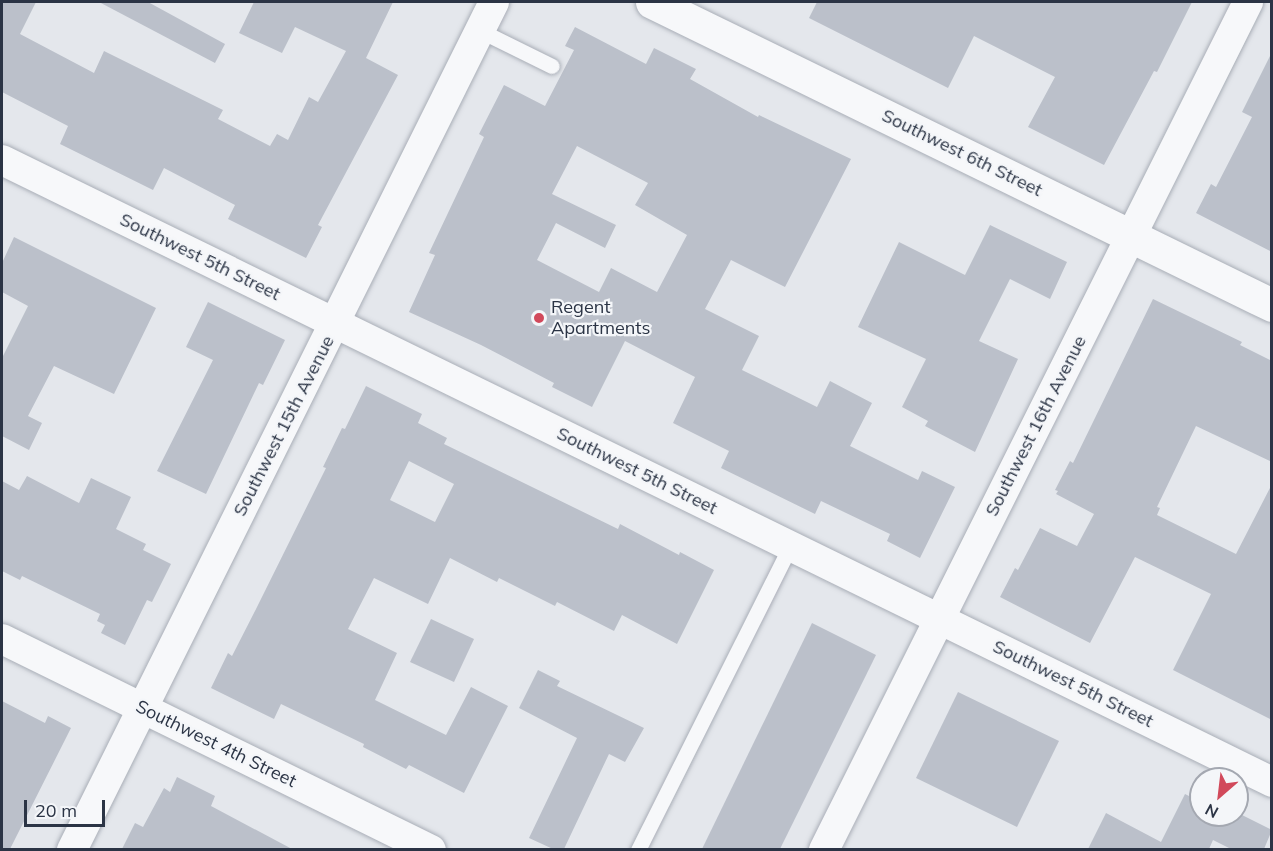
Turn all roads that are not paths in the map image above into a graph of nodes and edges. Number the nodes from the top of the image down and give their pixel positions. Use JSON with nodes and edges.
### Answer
{"nodes":[{"id":1,"x":494,"y":2,"type":"edge"},
{"id":2,"x":652,"y":2,"type":"edge"},
{"id":3,"x":1248,"y":2,"type":"edge"},
{"id":4,"x":479,"y":30,"type":"junction"},
{"id":5,"x":552,"y":66,"type":"dead end"},
{"id":6,"x":2,"y":160,"type":"edge"},
{"id":7,"x":1131,"y":236,"type":"junction"},
{"id":8,"x":1272,"y":305,"type":"edge"},
{"id":9,"x":335,"y":324,"type":"junction"},
{"id":10,"x":790,"y":546,"type":"junction"},
{"id":11,"x":940,"y":619,"type":"junction"},
{"id":12,"x":2,"y":639,"type":"edge"},
{"id":13,"x":142,"y":709,"type":"junction"},
{"id":14,"x":1272,"y":782,"type":"edge"},
{"id":15,"x":72,"y":849,"type":"edge"},
{"id":16,"x":431,"y":849,"type":"edge"},
{"id":17,"x":638,"y":849,"type":"edge"},
{"id":18,"x":824,"y":849,"type":"edge"}],
"edges":[{"from":1,"to":4,"type":"street","name":"Southwest 15th Avenue"},
{"from":2,"to":7,"type":"street","name":"Southwest 6th Street"},
{"from":3,"to":7,"type":"street","name":"Southwest 16th Avenue"},
{"from":4,"to":5,"type":"lane"},
{"from":4,"to":9,"type":"street","name":"Southwest 15th Avenue"},
{"from":6,"to":9,"type":"street","name":"Southwest 5th Street"},
{"from":7,"to":8,"type":"street","name":"Southwest 6th Street"},
{"from":7,"to":11,"type":"street","name":"Southwest 16th Avenue"},
{"from":9,"to":10,"type":"street","name":"Southwest 5th Street"},
{"from":9,"to":13,"type":"street","name":"Southwest 15th Avenue"},
{"from":10,"to":11,"type":"street","name":"Southwest 5th Street"},
{"from":10,"to":17,"type":"lane"},
{"from":11,"to":14,"type":"street","name":"Southwest 5th Street"},
{"from":11,"to":18,"type":"street","name":"Southwest 16th Avenue"},
{"from":12,"to":13,"type":"street","name":"Southwest 4th Street"},
{"from":13,"to":15,"type":"street","name":"Southwest 15th Avenue"},
{"from":13,"to":16,"type":"street","name":"Southwest 4th Street"}]}
